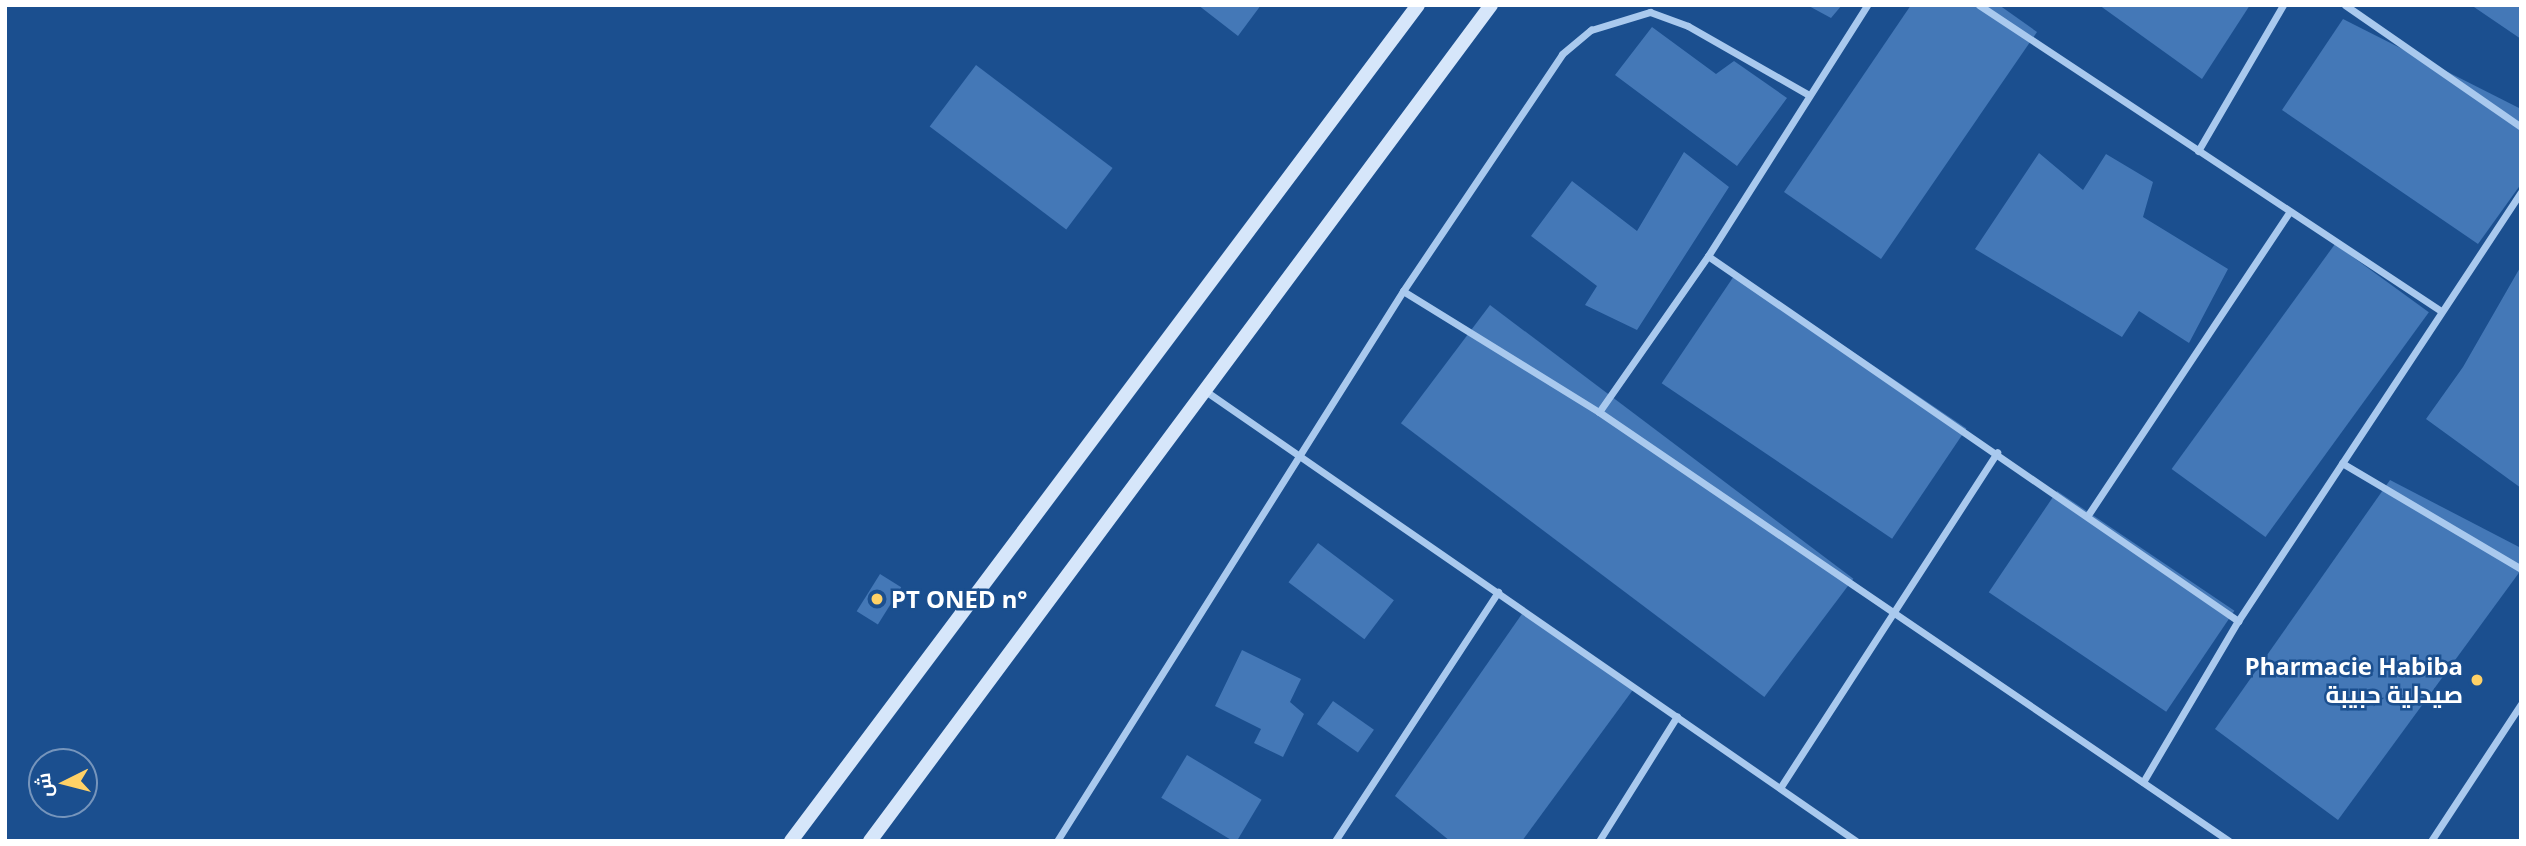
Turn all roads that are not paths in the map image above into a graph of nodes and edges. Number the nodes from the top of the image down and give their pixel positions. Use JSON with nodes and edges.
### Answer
{"nodes":[{"id":1,"x":1418,"y":5,"type":"edge"},
{"id":2,"x":1491,"y":5,"type":"edge"},
{"id":3,"x":1867,"y":5,"type":"edge"},
{"id":4,"x":1979,"y":5,"type":"edge"},
{"id":5,"x":2283,"y":5,"type":"edge"},
{"id":6,"x":2345,"y":5,"type":"edge"},
{"id":7,"x":1810,"y":96,"type":"junction"},
{"id":8,"x":2521,"y":127,"type":"edge"},
{"id":9,"x":2199,"y":150,"type":"junction"},
{"id":10,"x":2521,"y":192,"type":"edge"},
{"id":11,"x":2289,"y":212,"type":"junction"},
{"id":12,"x":1708,"y":256,"type":"junction"},
{"id":13,"x":1403,"y":292,"type":"junction"},
{"id":14,"x":2441,"y":311,"type":"junction"},
{"id":15,"x":1204,"y":390,"type":"junction"},
{"id":16,"x":1599,"y":411,"type":"junction"},
{"id":17,"x":1997,"y":452,"type":"junction"},
{"id":18,"x":1301,"y":454,"type":"junction"},
{"id":19,"x":2342,"y":463,"type":"junction"},
{"id":20,"x":2088,"y":515,"type":"junction"},
{"id":21,"x":2521,"y":569,"type":"edge"},
{"id":22,"x":1498,"y":592,"type":"junction"},
{"id":23,"x":1894,"y":612,"type":"junction"},
{"id":24,"x":2238,"y":621,"type":"junction"},
{"id":25,"x":2521,"y":704,"type":"edge"},
{"id":26,"x":1677,"y":716,"type":"junction"},
{"id":27,"x":2143,"y":782,"type":"junction"},
{"id":28,"x":1780,"y":788,"type":"junction"},
{"id":29,"x":791,"y":841,"type":"edge"},
{"id":30,"x":870,"y":841,"type":"edge"},
{"id":31,"x":1057,"y":841,"type":"edge"},
{"id":32,"x":1335,"y":841,"type":"edge"},
{"id":33,"x":1599,"y":841,"type":"edge"},
{"id":34,"x":1856,"y":841,"type":"edge"},
{"id":35,"x":2229,"y":841,"type":"edge"},
{"id":36,"x":2431,"y":841,"type":"edge"}],
"edges":[{"from":1,"to":29,"type":"main road"},
{"from":2,"to":15,"type":"main road"},
{"from":3,"to":7,"type":"street"},
{"from":4,"to":9,"type":"street"},
{"from":5,"to":9,"type":"street"},
{"from":6,"to":8,"type":"street"},
{"from":7,"to":12,"type":"street"},
{"from":7,"to":13,"type":"street"},
{"from":9,"to":11,"type":"street"},
{"from":10,"to":14,"type":"street"},
{"from":11,"to":14,"type":"street"},
{"from":11,"to":20,"type":"street"},
{"from":12,"to":16,"type":"street"},
{"from":12,"to":17,"type":"street"},
{"from":13,"to":16,"type":"street"},
{"from":13,"to":18,"type":"street"},
{"from":14,"to":19,"type":"street"},
{"from":15,"to":18,"type":"street"},
{"from":15,"to":30,"type":"main road"},
{"from":16,"to":23,"type":"street"},
{"from":17,"to":20,"type":"street"},
{"from":17,"to":23,"type":"street"},
{"from":18,"to":22,"type":"street"},
{"from":18,"to":31,"type":"street"},
{"from":19,"to":21,"type":"street"},
{"from":19,"to":24,"type":"street"},
{"from":20,"to":24,"type":"street"},
{"from":22,"to":26,"type":"street"},
{"from":22,"to":32,"type":"street"},
{"from":23,"to":27,"type":"street"},
{"from":23,"to":28,"type":"street"},
{"from":24,"to":27,"type":"street"},
{"from":25,"to":36,"type":"street"},
{"from":26,"to":28,"type":"street"},
{"from":26,"to":33,"type":"street"},
{"from":27,"to":35,"type":"street"},
{"from":28,"to":34,"type":"street"}]}
